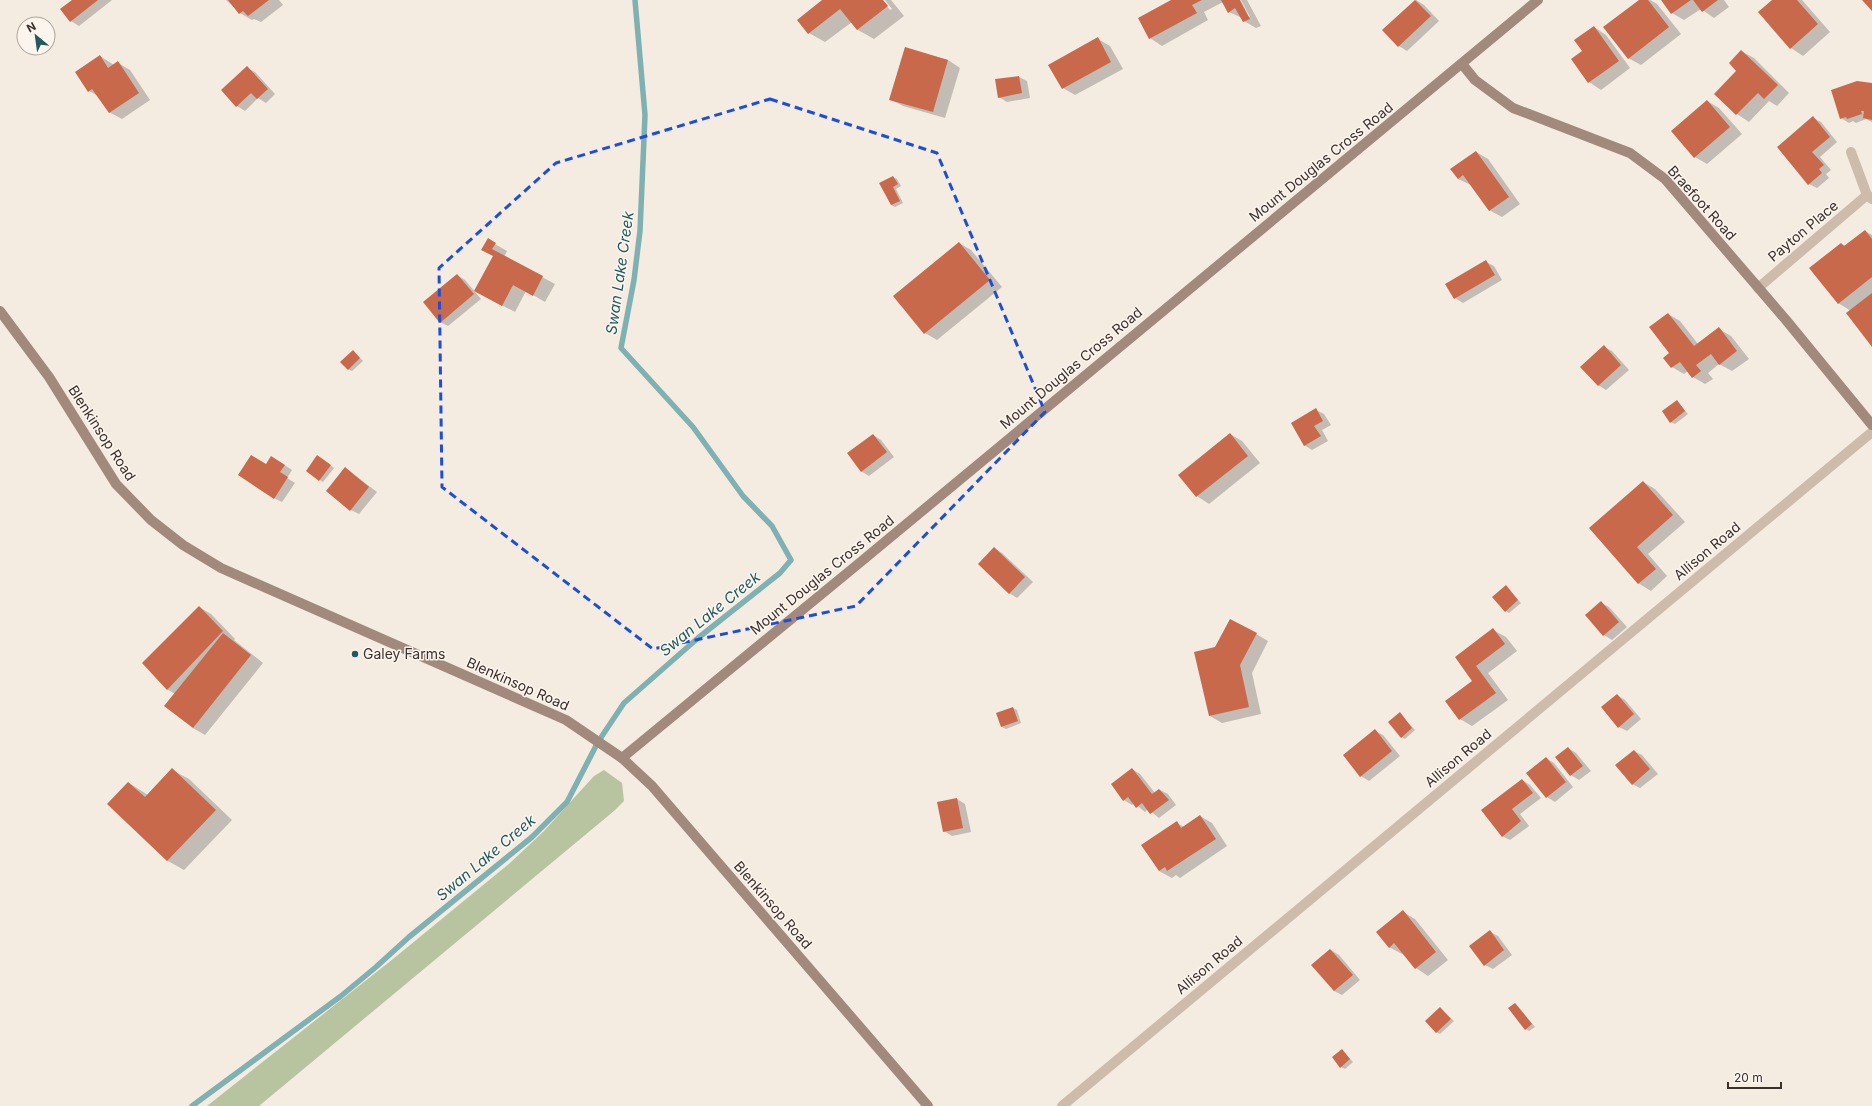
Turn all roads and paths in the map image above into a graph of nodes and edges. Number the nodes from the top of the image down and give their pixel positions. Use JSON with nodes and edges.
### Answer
{"nodes":[{"id":1,"x":1538,"y":0,"type":"edge"},
{"id":2,"x":1462,"y":64,"type":"junction"},
{"id":3,"x":1851,"y":152,"type":"dead end"},
{"id":4,"x":1870,"y":197,"type":"edge"},
{"id":5,"x":1758,"y":288,"type":"junction"},
{"id":6,"x":0,"y":311,"type":"edge"},
{"id":7,"x":1872,"y":425,"type":"edge"},
{"id":8,"x":1872,"y":432,"type":"edge"},
{"id":9,"x":622,"y":758,"type":"junction"},
{"id":10,"x":928,"y":1106,"type":"edge"},
{"id":11,"x":1062,"y":1106,"type":"edge"}],
"edges":[{"from":1,"to":2,"type":"street","name":"Mount Douglas Cross Road"},
{"from":2,"to":5,"type":"street","name":"Braefoot Road"},
{"from":2,"to":9,"type":"street","name":"Mount Douglas Cross Road"},
{"from":3,"to":4,"type":"street","name":"Payton Place"},
{"from":4,"to":5,"type":"street","name":"Payton Place"},
{"from":5,"to":7,"type":"street","name":"Braefoot Road"},
{"from":6,"to":9,"type":"street","name":"Blenkinsop Road"},
{"from":8,"to":11,"type":"street","name":"Allison Road"},
{"from":9,"to":10,"type":"street","name":"Blenkinsop Road"}]}
